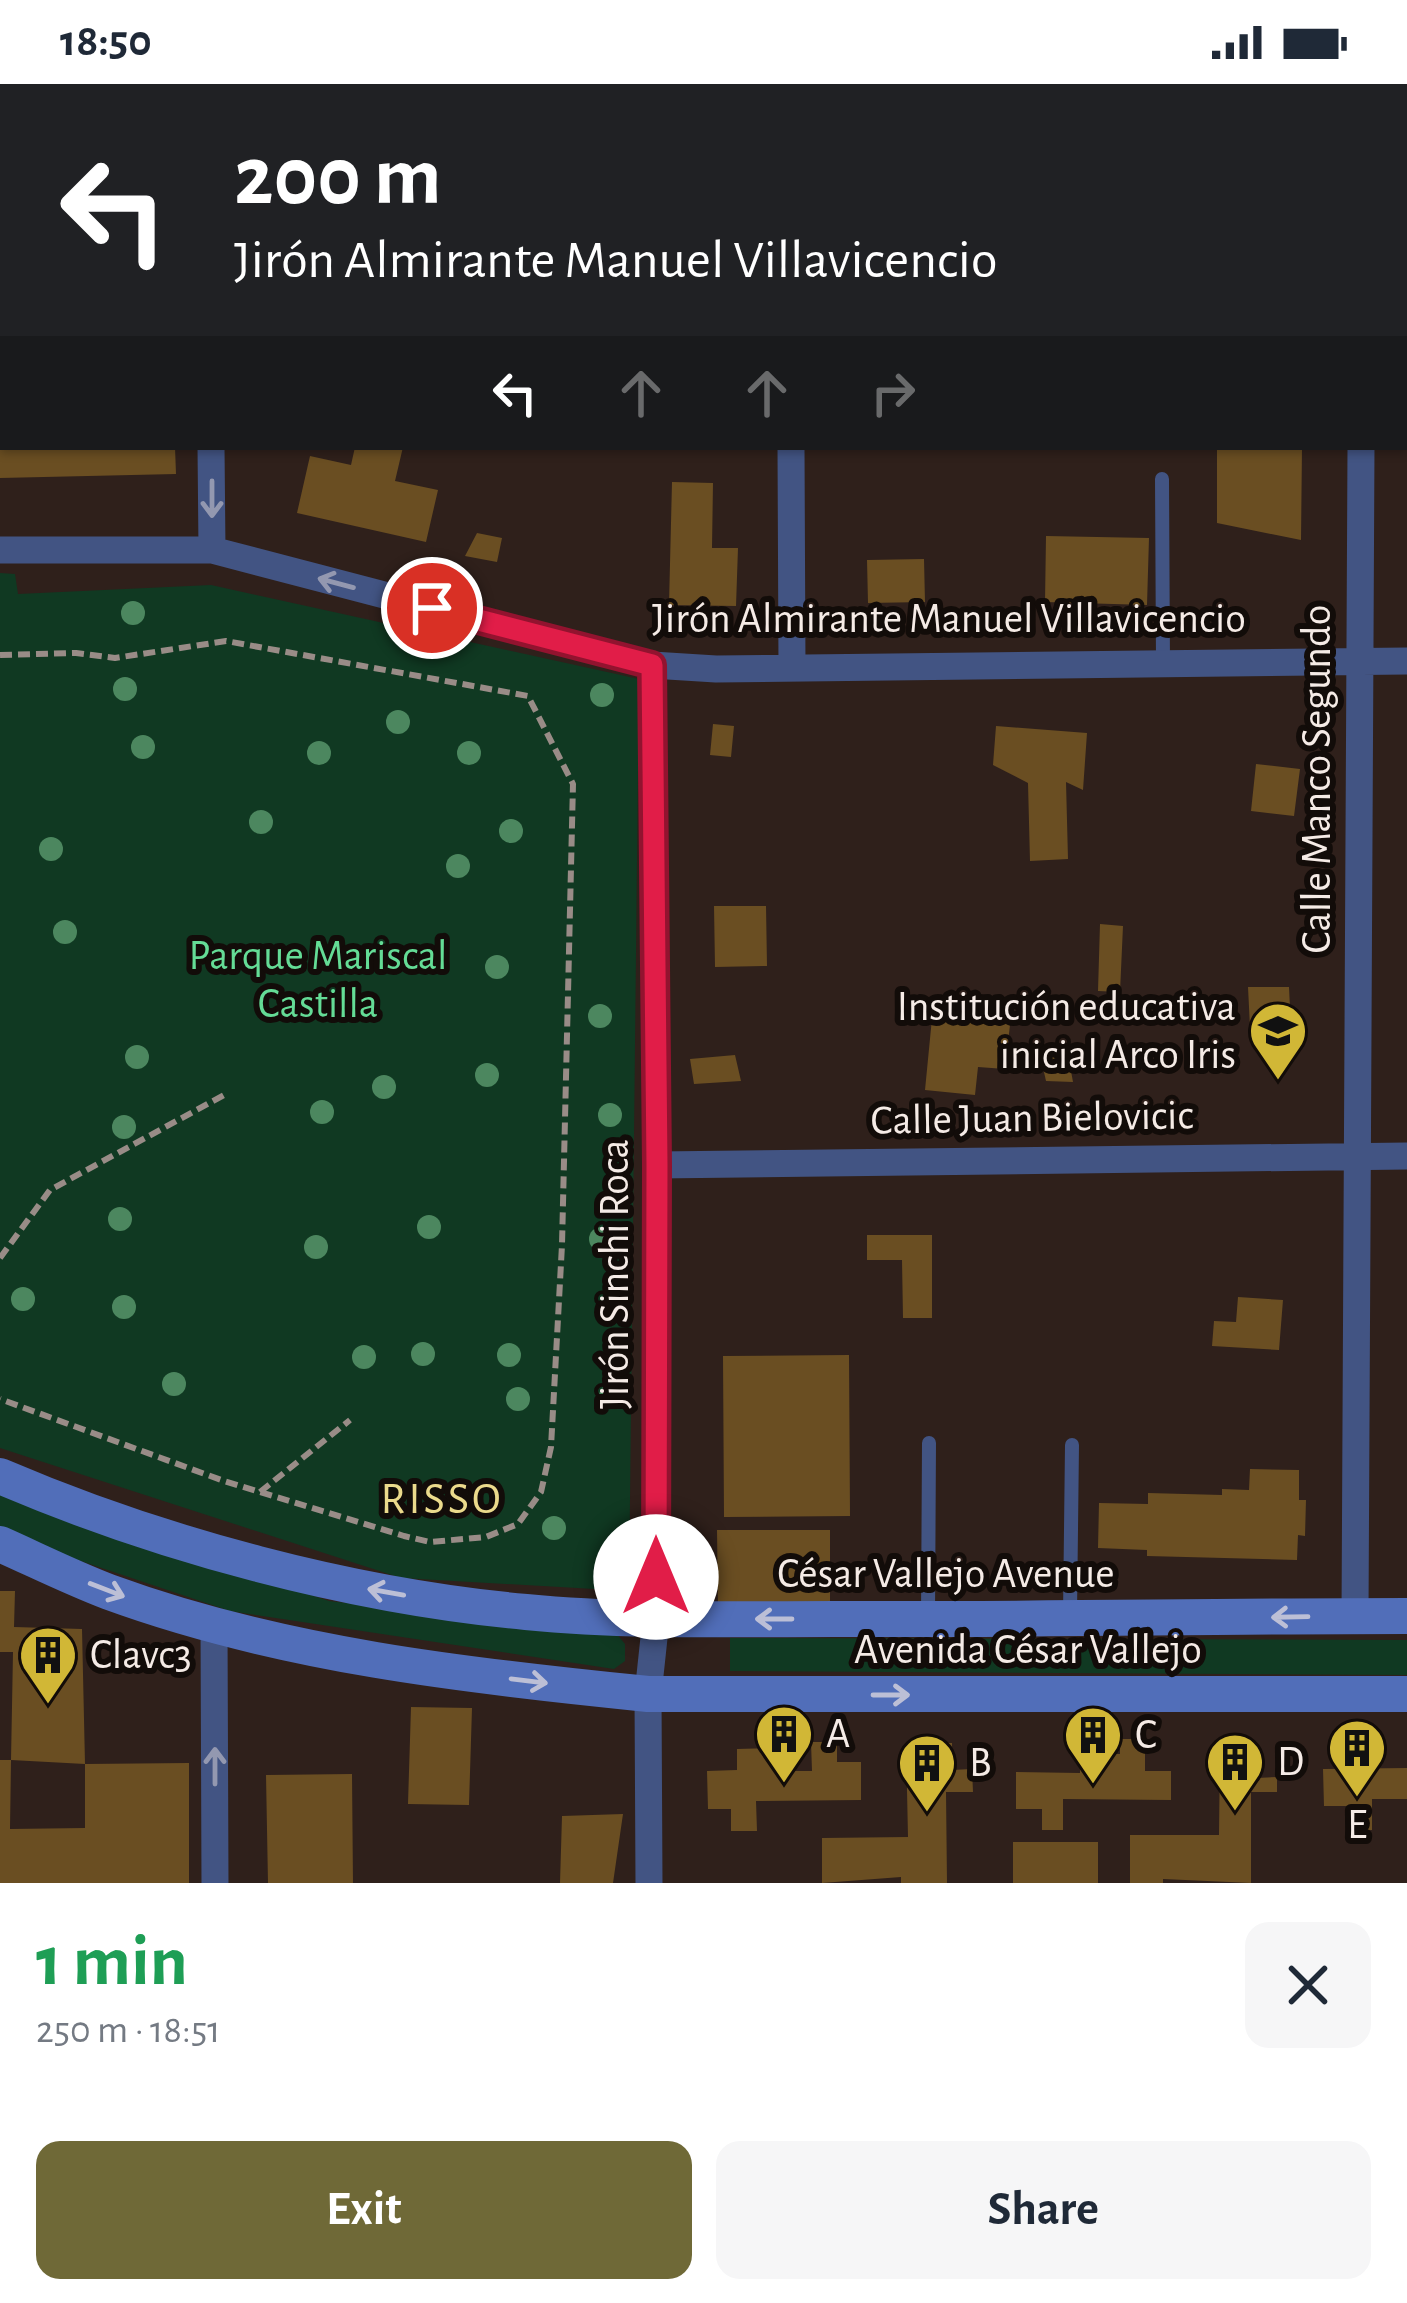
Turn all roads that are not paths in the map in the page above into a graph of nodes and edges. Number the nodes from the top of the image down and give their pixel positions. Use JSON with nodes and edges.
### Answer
{"nodes":[{"id":1,"x":212,"y":450,"type":"edge"},
{"id":2,"x":791,"y":450,"type":"edge"},
{"id":3,"x":1361,"y":450,"type":"edge"},
{"id":4,"x":1162,"y":478,"type":"dead end"},
{"id":5,"x":0,"y":550,"type":"edge"},
{"id":6,"x":212,"y":550,"type":"junction"},
{"id":7,"x":1360,"y":661,"type":"junction"},
{"id":8,"x":1407,"y":661,"type":"edge"},
{"id":9,"x":1163,"y":663,"type":"junction"},
{"id":10,"x":652,"y":665,"type":"junction"},
{"id":11,"x":791,"y":668,"type":"junction"},
{"id":12,"x":1357,"y":1156,"type":"junction"},
{"id":13,"x":1407,"y":1156,"type":"edge"},
{"id":14,"x":657,"y":1165,"type":"junction"},
{"id":15,"x":928,"y":1444,"type":"dead end"},
{"id":16,"x":1072,"y":1445,"type":"dead end"},
{"id":17,"x":0,"y":1476,"type":"edge"},
{"id":18,"x":0,"y":1544,"type":"edge"},
{"id":19,"x":1355,"y":1616,"type":"junction"},
{"id":20,"x":1407,"y":1616,"type":"edge"},
{"id":21,"x":656,"y":1618,"type":"junction"},
{"id":22,"x":928,"y":1619,"type":"junction"},
{"id":23,"x":1070,"y":1620,"type":"junction"},
{"id":24,"x":214,"y":1624,"type":"junction"},
{"id":25,"x":648,"y":1694,"type":"junction"},
{"id":26,"x":1407,"y":1694,"type":"edge"},
{"id":27,"x":214,"y":1883,"type":"edge"},
{"id":28,"x":650,"y":1883,"type":"edge"}],
"edges":[{"from":1,"to":6,"type":"street","one_way":true},
{"from":2,"to":11,"type":"street"},
{"from":3,"to":7,"type":"street","name":"Calle Manco Segundo"},
{"from":4,"to":9,"type":"lane"},
{"from":5,"to":6,"type":"street","name":"Jirón Almirante Manuel Villavicencio"},
{"from":10,"to":6,"type":"street","name":"Jirón Almirante Manuel Villavicencio","one_way":true},
{"from":7,"to":8,"type":"street","name":"Jirón Almirante Manuel Villavicencio"},
{"from":7,"to":9,"type":"street","name":"Jirón Almirante Manuel Villavicencio"},
{"from":7,"to":12,"type":"street","name":"Calle Manco Segundo"},
{"from":9,"to":11,"type":"street","name":"Jirón Almirante Manuel Villavicencio"},
{"from":10,"to":11,"type":"street","name":"Jirón Almirante Manuel Villavicencio"},
{"from":10,"to":14,"type":"street","name":"Jirón Sinchi Roca"},
{"from":12,"to":13,"type":"street","name":"Calle Juan Bielovicic"},
{"from":12,"to":14,"type":"street","name":"Calle Juan Bielovicic"},
{"from":12,"to":19,"type":"street","name":"Calle Manco Segundo"},
{"from":14,"to":21,"type":"street","name":"Jirón Sinchi Roca"},
{"from":15,"to":22,"type":"lane"},
{"from":16,"to":23,"type":"lane"},
{"from":21,"to":17,"type":"main road","name":"César Vallejo Avenue","one_way":true},
{"from":18,"to":24,"type":"main road","one_way":true},
{"from":19,"to":20,"type":"main road","name":"César Vallejo Avenue"},
{"from":19,"to":23,"type":"main road","name":"César Vallejo Avenue","one_way":true},
{"from":22,"to":21,"type":"main road","name":"César Vallejo Avenue","one_way":true},
{"from":21,"to":25,"type":"street","name":"Jirón Sinchi Roca"},
{"from":22,"to":23,"type":"main road","name":"César Vallejo Avenue"},
{"from":24,"to":25,"type":"main road","one_way":true},
{"from":27,"to":24,"type":"street","one_way":true},
{"from":25,"to":26,"type":"main road","name":"Avenida César Vallejo","one_way":true},
{"from":25,"to":28,"type":"street","name":"Jirón Sinchi Roca"}]}
